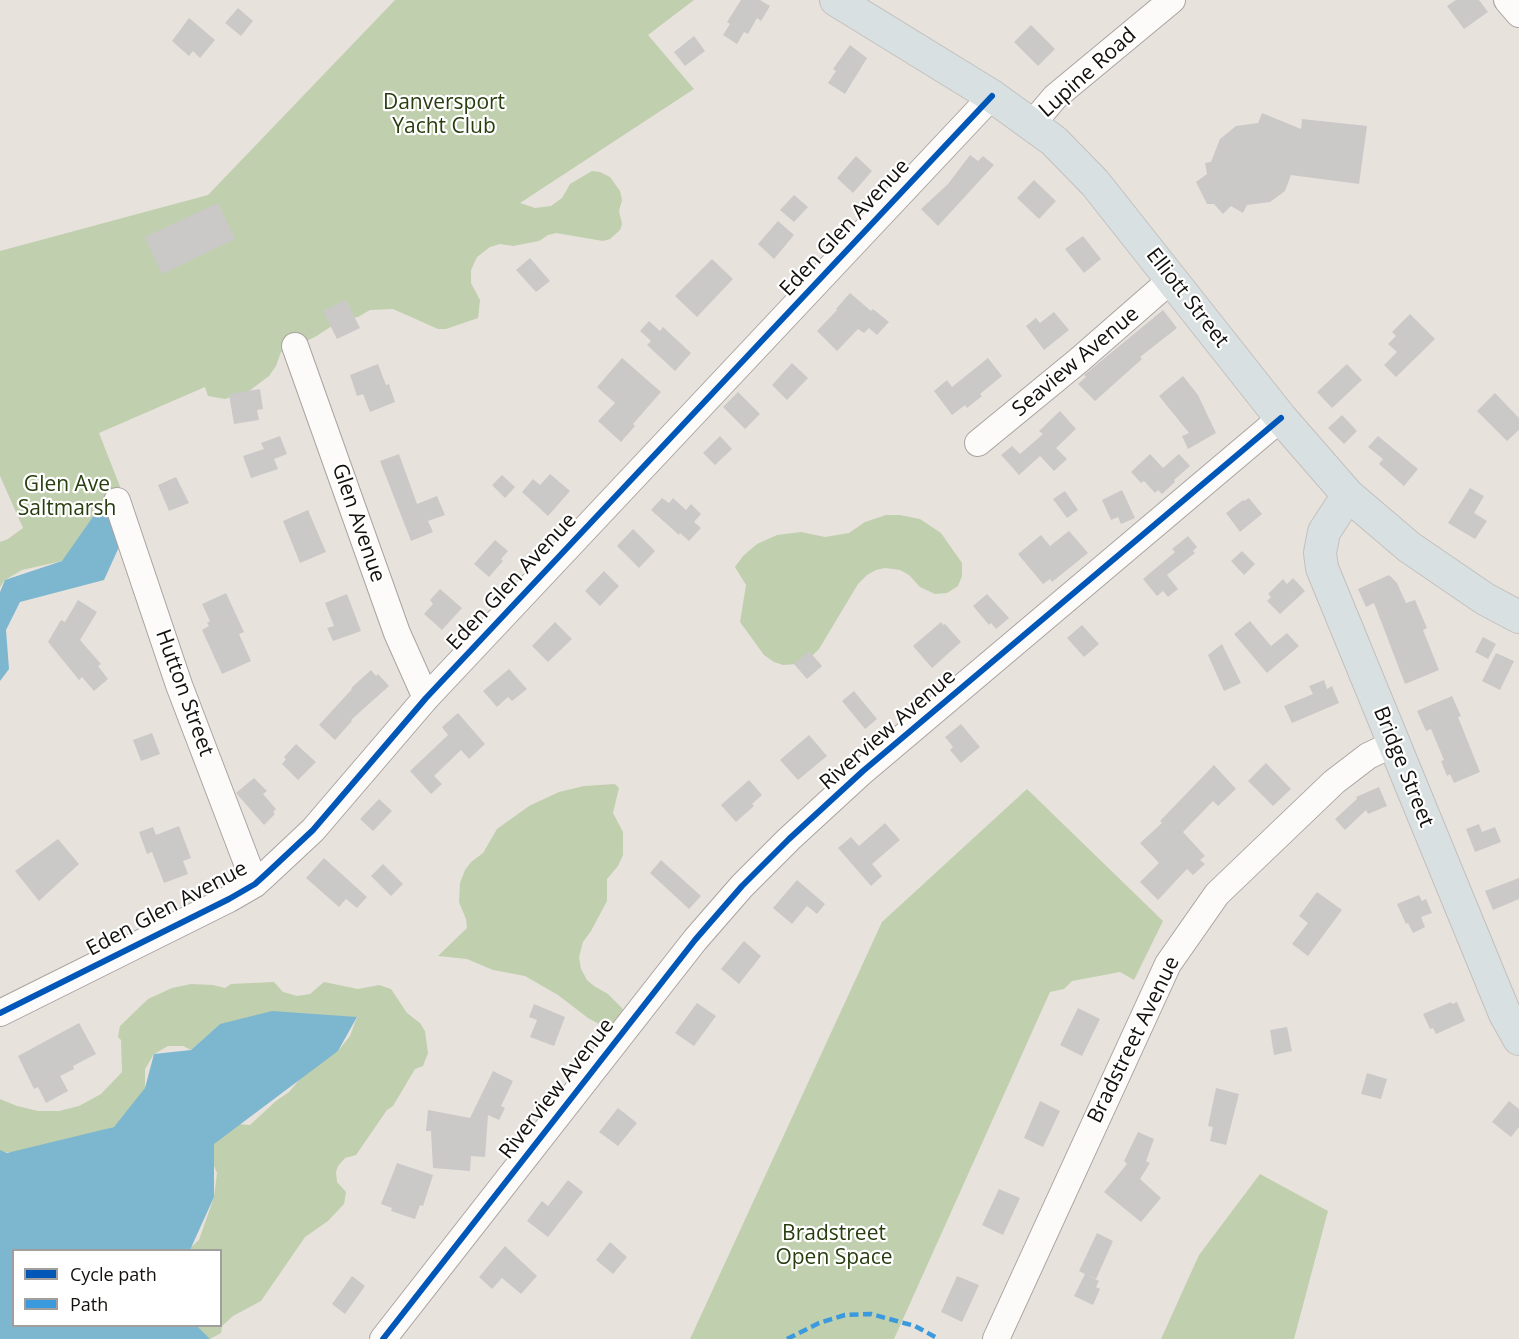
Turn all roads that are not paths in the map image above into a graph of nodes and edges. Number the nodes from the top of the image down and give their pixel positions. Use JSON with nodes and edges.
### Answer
{"nodes":[{"id":1,"x":836,"y":0,"type":"edge"},
{"id":2,"x":1172,"y":0,"type":"edge"},
{"id":3,"x":1507,"y":0,"type":"edge"},
{"id":4,"x":1519,"y":14,"type":"edge"},
{"id":5,"x":992,"y":96,"type":"junction"},
{"id":6,"x":1032,"y":124,"type":"junction"},
{"id":7,"x":1172,"y":279,"type":"junction"},
{"id":8,"x":295,"y":346,"type":"dead end"},
{"id":9,"x":1281,"y":418,"type":"junction"},
{"id":10,"x":978,"y":443,"type":"dead end"},
{"id":11,"x":1348,"y":495,"type":"junction"},
{"id":12,"x":117,"y":501,"type":"dead end"},
{"id":13,"x":1519,"y":617,"type":"edge"},
{"id":14,"x":426,"y":698,"type":"junction"},
{"id":15,"x":1393,"y":744,"type":"junction"},
{"id":16,"x":255,"y":884,"type":"junction"},
{"id":17,"x":0,"y":1013,"type":"edge"},
{"id":18,"x":1519,"y":1039,"type":"edge"},
{"id":19,"x":383,"y":1339,"type":"edge"},
{"id":20,"x":996,"y":1339,"type":"edge"}],
"edges":[{"from":1,"to":5,"type":"main road","name":"Elliott Street"},
{"from":2,"to":6,"type":"street","name":"Lupine Road"},
{"from":3,"to":4,"type":"street"},
{"from":5,"to":6,"type":"main road","name":"Elliott Street"},
{"from":5,"to":14,"type":"street","name":"Eden Glen Avenue"},
{"from":6,"to":7,"type":"main road","name":"Elliott Street"},
{"from":7,"to":9,"type":"main road","name":"Elliott Street"},
{"from":7,"to":10,"type":"street","name":"Seaview Avenue"},
{"from":8,"to":14,"type":"street","name":"Glen Avenue"},
{"from":9,"to":11,"type":"main road","name":"Elliott Street"},
{"from":9,"to":19,"type":"street","name":"Riverview Avenue"},
{"from":11,"to":13,"type":"main road","name":"Elliott Street"},
{"from":11,"to":15,"type":"main road","name":"Bridge Street"},
{"from":12,"to":16,"type":"street","name":"Hutton Street"},
{"from":14,"to":16,"type":"street","name":"Eden Glen Avenue"},
{"from":15,"to":18,"type":"main road","name":"Bridge Street"},
{"from":15,"to":20,"type":"street","name":"Bradstreet Avenue"},
{"from":16,"to":17,"type":"street","name":"Eden Glen Avenue"}]}
